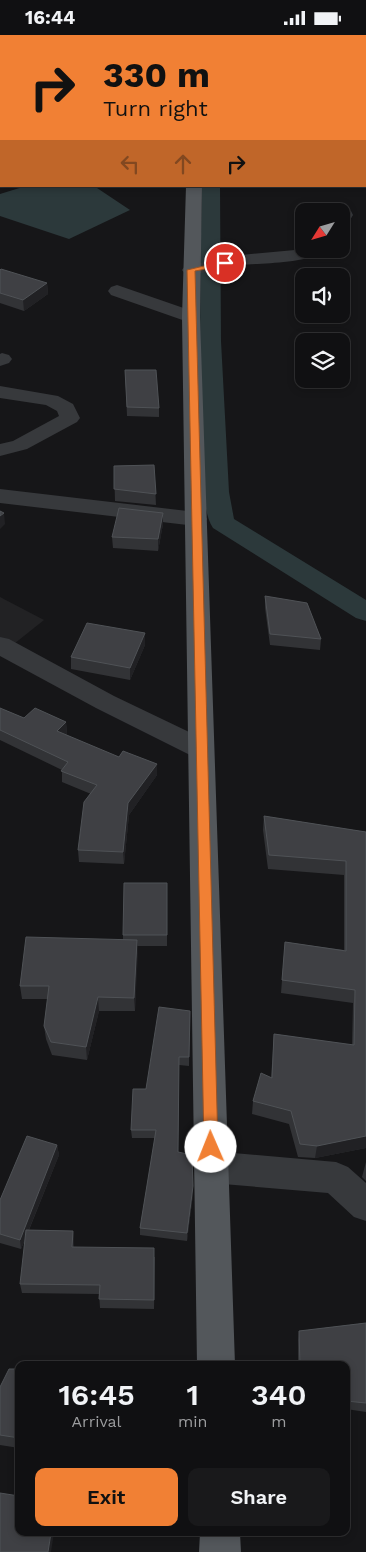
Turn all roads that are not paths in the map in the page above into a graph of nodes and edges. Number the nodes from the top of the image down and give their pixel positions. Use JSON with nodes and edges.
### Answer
{"nodes":[{"id":1,"x":194,"y":187,"type":"edge"},
{"id":2,"x":295,"y":255,"type":"edge"},
{"id":3,"x":192,"y":270,"type":"junction"},
{"id":4,"x":117,"y":291,"type":"dead end"},
{"id":5,"x":191,"y":317,"type":"junction"},
{"id":6,"x":0,"y":392,"type":"edge"},
{"id":7,"x":0,"y":450,"type":"edge"},
{"id":8,"x":0,"y":496,"type":"edge"},
{"id":9,"x":196,"y":519,"type":"junction"},
{"id":10,"x":0,"y":645,"type":"edge"},
{"id":11,"x":202,"y":749,"type":"junction"},
{"id":12,"x":211,"y":1167,"type":"junction"},
{"id":13,"x":366,"y":1205,"type":"edge"},
{"id":14,"x":216,"y":1361,"type":"edge"},
{"id":15,"x":220,"y":1536,"type":"edge"},
{"id":16,"x":220,"y":1552,"type":"edge"}],
"edges":[{"from":1,"to":3,"type":"main road"},
{"from":2,"to":3,"type":"street"},
{"from":3,"to":5,"type":"main road"},
{"from":4,"to":5,"type":"street"},
{"from":5,"to":9,"type":"main road"},
{"from":6,"to":7,"type":"street"},
{"from":8,"to":9,"type":"street"},
{"from":9,"to":11,"type":"main road"},
{"from":10,"to":11,"type":"street"},
{"from":11,"to":12,"type":"main road"},
{"from":12,"to":13,"type":"street"},
{"from":12,"to":14,"type":"main road"},
{"from":15,"to":16,"type":"main road"}]}
